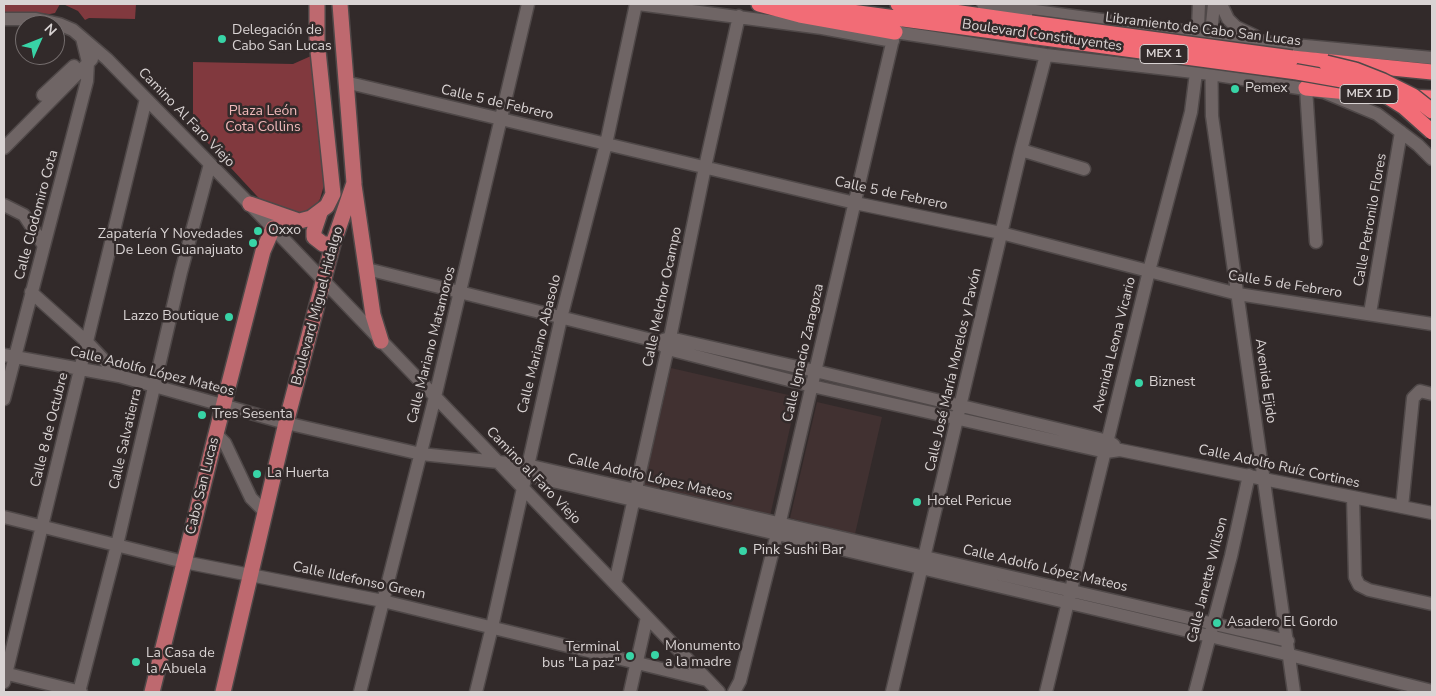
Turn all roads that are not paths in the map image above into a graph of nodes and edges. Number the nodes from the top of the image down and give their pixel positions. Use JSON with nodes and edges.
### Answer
{"nodes":[{"id":1,"x":317,"y":4,"type":"edge"},
{"id":2,"x":340,"y":4,"type":"edge"},
{"id":3,"x":528,"y":4,"type":"edge"},
{"id":4,"x":637,"y":4,"type":"edge"},
{"id":5,"x":759,"y":4,"type":"edge"},
{"id":6,"x":792,"y":4,"type":"edge"},
{"id":7,"x":983,"y":4,"type":"edge"},
{"id":8,"x":1199,"y":4,"type":"edge"},
{"id":9,"x":1214,"y":4,"type":"edge"},
{"id":10,"x":1221,"y":4,"type":"edge"},
{"id":11,"x":739,"y":16,"type":"junction"},
{"id":12,"x":4,"y":18,"type":"edge"},
{"id":13,"x":896,"y":24,"type":"edge"},
{"id":14,"x":1163,"y":27,"type":"junction"},
{"id":15,"x":1030,"y":30,"type":"junction"},
{"id":16,"x":1196,"y":32,"type":"junction"},
{"id":17,"x":1211,"y":34,"type":"junction"},
{"id":18,"x":318,"y":41,"type":"junction"},
{"id":19,"x":1278,"y":43,"type":"junction"},
{"id":20,"x":1046,"y":54,"type":"junction"},
{"id":21,"x":93,"y":55,"type":"junction"},
{"id":22,"x":1432,"y":58,"type":"edge"},
{"id":23,"x":1326,"y":63,"type":"junction"},
{"id":24,"x":1158,"y":68,"type":"junction"},
{"id":25,"x":1196,"y":72,"type":"junction"},
{"id":26,"x":1432,"y":72,"type":"edge"},
{"id":27,"x":1211,"y":74,"type":"junction"},
{"id":28,"x":345,"y":82,"type":"junction"},
{"id":29,"x":1278,"y":85,"type":"junction"},
{"id":30,"x":1306,"y":88,"type":"junction"},
{"id":31,"x":1432,"y":98,"type":"edge"},
{"id":32,"x":146,"y":99,"type":"junction"},
{"id":33,"x":1432,"y":111,"type":"edge"},
{"id":34,"x":1191,"y":112,"type":"junction"},
{"id":35,"x":1212,"y":116,"type":"junction"},
{"id":36,"x":500,"y":119,"type":"junction"},
{"id":37,"x":1401,"y":132,"type":"junction"},
{"id":38,"x":1432,"y":132,"type":"edge"},
{"id":39,"x":4,"y":136,"type":"edge"},
{"id":40,"x":606,"y":144,"type":"junction"},
{"id":41,"x":4,"y":148,"type":"edge"},
{"id":42,"x":1021,"y":150,"type":"junction"},
{"id":43,"x":1432,"y":159,"type":"edge"},
{"id":44,"x":210,"y":164,"type":"junction"},
{"id":45,"x":705,"y":167,"type":"junction"},
{"id":46,"x":1084,"y":169,"type":"dead end"},
{"id":47,"x":354,"y":183,"type":"junction"},
{"id":48,"x":855,"y":203,"type":"junction"},
{"id":49,"x":250,"y":204,"type":"junction"},
{"id":50,"x":4,"y":206,"type":"edge"},
{"id":51,"x":320,"y":213,"type":"junction"},
{"id":52,"x":300,"y":221,"type":"junction"},
{"id":53,"x":273,"y":228,"type":"junction"},
{"id":54,"x":1001,"y":233,"type":"junction"},
{"id":55,"x":1316,"y":242,"type":"dead end"},
{"id":56,"x":333,"y":244,"type":"junction"},
{"id":57,"x":44,"y":246,"type":"junction"},
{"id":58,"x":367,"y":269,"type":"junction"},
{"id":59,"x":1149,"y":271,"type":"junction"},
{"id":60,"x":323,"y":282,"type":"junction"},
{"id":61,"x":32,"y":292,"type":"junction"},
{"id":62,"x":460,"y":292,"type":"junction"},
{"id":63,"x":1238,"y":294,"type":"junction"},
{"id":64,"x":1370,"y":313,"type":"junction"},
{"id":65,"x":561,"y":318,"type":"junction"},
{"id":66,"x":1432,"y":324,"type":"edge"},
{"id":67,"x":381,"y":341,"type":"junction"},
{"id":68,"x":88,"y":342,"type":"junction"},
{"id":69,"x":669,"y":344,"type":"junction"},
{"id":70,"x":10,"y":356,"type":"edge"},
{"id":71,"x":81,"y":368,"type":"junction"},
{"id":72,"x":815,"y":371,"type":"junction"},
{"id":73,"x":119,"y":376,"type":"junction"},
{"id":74,"x":154,"y":386,"type":"junction"},
{"id":75,"x":812,"y":386,"type":"junction"},
{"id":76,"x":1432,"y":394,"type":"edge"},
{"id":77,"x":435,"y":397,"type":"junction"},
{"id":78,"x":4,"y":399,"type":"edge"},
{"id":79,"x":223,"y":405,"type":"junction"},
{"id":80,"x":961,"y":406,"type":"junction"},
{"id":81,"x":958,"y":420,"type":"junction"},
{"id":82,"x":286,"y":423,"type":"junction"},
{"id":83,"x":216,"y":434,"type":"junction"},
{"id":84,"x":1107,"y":446,"type":"junction"},
{"id":85,"x":420,"y":454,"type":"junction"},
{"id":86,"x":503,"y":466,"type":"junction"},
{"id":87,"x":526,"y":470,"type":"junction"},
{"id":88,"x":1249,"y":475,"type":"junction"},
{"id":89,"x":1264,"y":478,"type":"junction"},
{"id":90,"x":524,"y":488,"type":"junction"},
{"id":91,"x":635,"y":495,"type":"junction"},
{"id":92,"x":1353,"y":497,"type":"junction"},
{"id":93,"x":1402,"y":507,"type":"junction"},
{"id":94,"x":266,"y":513,"type":"junction"},
{"id":95,"x":1432,"y":513,"type":"edge"},
{"id":96,"x":4,"y":517,"type":"edge"},
{"id":97,"x":42,"y":526,"type":"junction"},
{"id":98,"x":778,"y":528,"type":"junction"},
{"id":99,"x":117,"y":545,"type":"junction"},
{"id":100,"x":184,"y":562,"type":"junction"},
{"id":101,"x":923,"y":562,"type":"junction"},
{"id":102,"x":251,"y":573,"type":"junction"},
{"id":103,"x":615,"y":583,"type":"junction"},
{"id":104,"x":1069,"y":597,"type":"junction"},
{"id":105,"x":383,"y":601,"type":"junction"},
{"id":106,"x":1432,"y":604,"type":"edge"},
{"id":107,"x":647,"y":617,"type":"junction"},
{"id":108,"x":1213,"y":623,"type":"junction"},
{"id":109,"x":492,"y":628,"type":"junction"},
{"id":110,"x":1209,"y":636,"type":"junction"},
{"id":111,"x":1288,"y":641,"type":"junction"},
{"id":112,"x":1290,"y":655,"type":"junction"},
{"id":113,"x":638,"y":663,"type":"junction"},
{"id":114,"x":4,"y":676,"type":"edge"},
{"id":115,"x":708,"y":680,"type":"junction"},
{"id":116,"x":1386,"y":687,"type":"edge"},
{"id":117,"x":1432,"y":691,"type":"edge"},
{"id":118,"x":80,"y":692,"type":"edge"},
{"id":119,"x":152,"y":692,"type":"edge"},
{"id":120,"x":223,"y":692,"type":"edge"},
{"id":121,"x":360,"y":692,"type":"edge"},
{"id":122,"x":476,"y":692,"type":"edge"},
{"id":123,"x":630,"y":692,"type":"edge"},
{"id":124,"x":720,"y":692,"type":"edge"},
{"id":125,"x":734,"y":692,"type":"edge"},
{"id":126,"x":892,"y":692,"type":"edge"},
{"id":127,"x":1046,"y":692,"type":"edge"},
{"id":128,"x":1194,"y":692,"type":"edge"},
{"id":129,"x":1294,"y":692,"type":"edge"}],
"edges":[{"from":1,"to":18,"type":"main road","name":"Boulevard Miguel Hidalgo"},
{"from":2,"to":28,"type":"main road","name":"Boulevard Miguel Hidalgo"},
{"from":3,"to":36,"type":"street","name":"Calle Mariano Matamoros"},
{"from":4,"to":11,"type":"street"},
{"from":4,"to":40,"type":"street","name":"Calle Mariano Abasolo"},
{"from":5,"to":13,"type":"highway"},
{"from":6,"to":13,"type":"highway","name":"Boulevard Constituyentes","number":"MEX 1"},
{"from":7,"to":14,"type":"street","name":"Boulevard Constituyentes"},
{"from":8,"to":16,"type":"street","name":"Avenida Leona Vicario"},
{"from":9,"to":17,"type":"street"},
{"from":10,"to":19,"type":"street"},
{"from":11,"to":13,"type":"street"},
{"from":11,"to":45,"type":"street","name":"Calle Melchor Ocampo"},
{"from":12,"to":21,"type":"street","name":"Calle Clodomiro Cota"},
{"from":13,"to":15,"type":"highway","name":"Libramiento de Cabo San Lucas","number":"MEX 1"},
{"from":13,"to":20,"type":"street","name":"Boulevard Constituyentes"},
{"from":13,"to":48,"type":"street","name":"Calle Ignacio Zaragoza"},
{"from":14,"to":16,"type":"street","name":"Boulevard Constituyentes"},
{"from":14,"to":24,"type":"street"},
{"from":15,"to":23,"type":"highway","name":"Libramiento de Cabo San Lucas","number":"MEX 1","bridge":true},
{"from":15,"to":38,"type":"highway","name":"Boulevard Constituyentes","number":"MEX 1","bridge":true},
{"from":16,"to":17,"type":"street","name":"Boulevard Constituyentes"},
{"from":16,"to":25,"type":"street","name":"Avenida Leona Vicario"},
{"from":17,"to":19,"type":"street","name":"Boulevard Constituyentes"},
{"from":17,"to":27,"type":"street"},
{"from":18,"to":28,"type":"main road"},
{"from":18,"to":51,"type":"main road","name":"Boulevard Miguel Hidalgo"},
{"from":19,"to":22,"type":"street","name":"Boulevard Constituyentes"},
{"from":19,"to":29,"type":"street"},
{"from":20,"to":24,"type":"street","name":"Boulevard Constituyentes"},
{"from":20,"to":42,"type":"street","name":"Calle José María Morelos y Pavón"},
{"from":21,"to":32,"type":"street","name":"Camino Al Faro Viejo"},
{"from":21,"to":39,"type":"street"},
{"from":21,"to":41,"type":"street"},
{"from":21,"to":57,"type":"street","name":"Calle Clodomiro Cota"},
{"from":23,"to":26,"type":"highway","number":"MEX 1D","bridge":true},
{"from":23,"to":33,"type":"highway","bridge":true},
{"from":24,"to":25,"type":"street","name":"Boulevard Constituyentes"},
{"from":25,"to":27,"type":"street","name":"Boulevard Constituyentes"},
{"from":25,"to":34,"type":"street","name":"Avenida Leona Vicario"},
{"from":27,"to":29,"type":"street","name":"Boulevard Constituyentes"},
{"from":27,"to":35,"type":"street","name":"Avenida Ejido"},
{"from":28,"to":36,"type":"street","name":"Calle 5 de Febrero"},
{"from":28,"to":47,"type":"main road","name":"Boulevard Miguel Hidalgo"},
{"from":29,"to":30,"type":"street","name":"Boulevard Constituyentes"},
{"from":30,"to":31,"type":"highway","number":"MEX 1D"},
{"from":30,"to":37,"type":"street","name":"Boulevard Constituyentes"},
{"from":30,"to":55,"type":"street"},
{"from":32,"to":44,"type":"street","name":"Camino Al Faro Viejo"},
{"from":32,"to":68,"type":"street","name":"Calle 8 de Octubre"},
{"from":34,"to":35,"type":"street"},
{"from":34,"to":59,"type":"street","name":"Avenida Leona Vicario"},
{"from":35,"to":63,"type":"street","name":"Avenida Ejido"},
{"from":36,"to":40,"type":"street","name":"Calle 5 de Febrero"},
{"from":36,"to":62,"type":"street","name":"Calle Mariano Matamoros"},
{"from":37,"to":43,"type":"street","name":"Boulevard Constituyentes"},
{"from":37,"to":64,"type":"street","name":"Calle Petronilo Flores"},
{"from":40,"to":45,"type":"street","name":"Calle 5 de Febrero"},
{"from":40,"to":65,"type":"street","name":"Calle Mariano Abasolo"},
{"from":42,"to":46,"type":"street"},
{"from":42,"to":54,"type":"street","name":"Calle José María Morelos y Pavón"},
{"from":44,"to":49,"type":"street","name":"Camino Al Faro Viejo"},
{"from":44,"to":74,"type":"street","name":"Calle Salvatierra"},
{"from":45,"to":48,"type":"street","name":"Calle 5 de Febrero"},
{"from":45,"to":69,"type":"street","name":"Calle Melchor Ocampo"},
{"from":47,"to":56,"type":"main road","name":"Boulevard Miguel Hidalgo"},
{"from":47,"to":58,"type":"main road"},
{"from":48,"to":54,"type":"street","name":"Calle 5 de Febrero"},
{"from":48,"to":72,"type":"street","name":"Calle Ignacio Zaragoza"},
{"from":49,"to":52,"type":"main road"},
{"from":49,"to":53,"type":"street","name":"Camino Al Faro Viejo"},
{"from":50,"to":57,"type":"street"},
{"from":51,"to":52,"type":"main road","name":"Boulevard Miguel Hidalgo"},
{"from":51,"to":56,"type":"main road"},
{"from":52,"to":53,"type":"main road","name":"Boulevard Miguel Hidalgo"},
{"from":53,"to":60,"type":"street","name":"Camino Al Faro Viejo"},
{"from":53,"to":79,"type":"main road","name":"Cabo San Lucas"},
{"from":54,"to":59,"type":"street","name":"Calle 5 de Febrero"},
{"from":54,"to":80,"type":"street","name":"Calle José María Morelos y Pavón"},
{"from":56,"to":60,"type":"main road","name":"Boulevard Miguel Hidalgo"},
{"from":57,"to":61,"type":"street","name":"Calle Clodomiro Cota"},
{"from":58,"to":62,"type":"street","name":"Calle Adolfo Ruíz Cortines"},
{"from":58,"to":67,"type":"main road"},
{"from":59,"to":63,"type":"street","name":"Calle 5 de Febrero"},
{"from":59,"to":84,"type":"street","name":"Avenida Leona Vicario"},
{"from":60,"to":67,"type":"street","name":"Camino al Faro Viejo"},
{"from":60,"to":82,"type":"main road","name":"Boulevard Miguel Hidalgo"},
{"from":61,"to":68,"type":"street"},
{"from":61,"to":70,"type":"street","name":"Calle Clodomiro Cota"},
{"from":62,"to":65,"type":"street","name":"Calle Adolfo Ruíz Cortines"},
{"from":62,"to":77,"type":"street","name":"Calle Mariano Matamoros"},
{"from":63,"to":64,"type":"street","name":"Calle 5 de Febrero"},
{"from":63,"to":89,"type":"street","name":"Avenida Ejido"},
{"from":64,"to":66,"type":"street","name":"Calle 5 de Febrero"},
{"from":65,"to":69,"type":"street","name":"Calle Adolfo Ruíz Cortines"},
{"from":65,"to":87,"type":"street","name":"Calle Mariano Abasolo"},
{"from":67,"to":77,"type":"street","name":"Camino al Faro Viejo"},
{"from":68,"to":71,"type":"street","name":"Calle 8 de Octubre"},
{"from":68,"to":73,"type":"street"},
{"from":69,"to":72,"type":"street","name":"Calle Adolfo Ruíz Cortines"},
{"from":69,"to":75,"type":"street","name":"Calle Adolfo Ruíz Cortines"},
{"from":69,"to":91,"type":"street","name":"Calle Melchor Ocampo"},
{"from":70,"to":71,"type":"street","name":"Calle Adolfo López Mateos"},
{"from":70,"to":78,"type":"street","name":"Calle Clodomiro Cota"},
{"from":71,"to":73,"type":"street","name":"Calle Adolfo López Mateos"},
{"from":71,"to":97,"type":"street","name":"Calle 8 de Octubre"},
{"from":72,"to":75,"type":"street","name":"Calle Ignacio Zaragoza"},
{"from":72,"to":80,"type":"street","name":"Calle Adolfo Ruíz Cortines"},
{"from":73,"to":74,"type":"street","name":"Calle Adolfo López Mateos"},
{"from":74,"to":79,"type":"street","name":"Calle Adolfo López Mateos"},
{"from":74,"to":99,"type":"street","name":"Calle Salvatierra"},
{"from":75,"to":81,"type":"street","name":"Calle Adolfo Ruíz Cortines"},
{"from":75,"to":98,"type":"street","name":"Calle Ignacio Zaragoza"},
{"from":76,"to":93,"type":"street"},
{"from":77,"to":85,"type":"street","name":"Calle Mariano Matamoros"},
{"from":77,"to":86,"type":"street","name":"Camino al Faro Viejo"},
{"from":79,"to":82,"type":"street","name":"Calle Adolfo López Mateos"},
{"from":79,"to":83,"type":"main road","name":"Cabo San Lucas"},
{"from":80,"to":81,"type":"street","name":"Calle José María Morelos y Pavón"},
{"from":80,"to":84,"type":"street","name":"Calle Adolfo Ruíz Cortines"},
{"from":81,"to":84,"type":"street","name":"Calle Adolfo Ruíz Cortines"},
{"from":81,"to":101,"type":"street","name":"Calle José María Morelos y Pavón"},
{"from":82,"to":85,"type":"street","name":"Calle Adolfo López Mateos"},
{"from":82,"to":94,"type":"main road","name":"Boulevard Miguel Hidalgo"},
{"from":83,"to":94,"type":"street"},
{"from":83,"to":100,"type":"main road","name":"Cabo San Lucas"},
{"from":84,"to":88,"type":"street","name":"Calle Adolfo Ruíz Cortines"},
{"from":84,"to":104,"type":"street","name":"Avenida Leona Vicario"},
{"from":85,"to":86,"type":"street","name":"Calle Adolfo López Mateos"},
{"from":85,"to":105,"type":"street","name":"Calle Mariano Matamoros"},
{"from":86,"to":87,"type":"street","name":"Calle Adolfo López Mateos"},
{"from":86,"to":90,"type":"street","name":"Camino al Faro Viejo"},
{"from":87,"to":90,"type":"street","name":"Calle Mariano Abasolo"},
{"from":87,"to":91,"type":"street","name":"Calle Adolfo López Mateos"},
{"from":88,"to":89,"type":"street","name":"Calle Adolfo Ruíz Cortines"},
{"from":88,"to":108,"type":"street","name":"Calle Janette Wilson"},
{"from":89,"to":92,"type":"street","name":"Calle Adolfo Ruíz Cortines"},
{"from":89,"to":111,"type":"street","name":"Avenida Ejido"},
{"from":90,"to":103,"type":"street","name":"Camino al Faro Viejo"},
{"from":90,"to":109,"type":"street","name":"Calle Mariano Abasolo"},
{"from":91,"to":98,"type":"street","name":"Calle Adolfo López Mateos"},
{"from":91,"to":103,"type":"street","name":"Calle Melchor Ocampo"},
{"from":92,"to":93,"type":"street","name":"Calle Adolfo Ruíz Cortines"},
{"from":92,"to":106,"type":"street"},
{"from":93,"to":95,"type":"street","name":"Calle Adolfo Ruíz Cortines"},
{"from":94,"to":102,"type":"main road","name":"Boulevard Miguel Hidalgo"},
{"from":96,"to":97,"type":"street","name":"Calle Ildefonso Green"},
{"from":97,"to":99,"type":"street","name":"Calle Ildefonso Green"},
{"from":97,"to":114,"type":"street","name":"Calle 8 de Octubre"},
{"from":98,"to":101,"type":"street","name":"Calle Adolfo López Mateos"},
{"from":98,"to":125,"type":"street","name":"Calle Ignacio Zaragoza"},
{"from":99,"to":100,"type":"street","name":"Calle Ildefonso Green"},
{"from":99,"to":118,"type":"street","name":"Calle Salvatierra"},
{"from":100,"to":102,"type":"street","name":"Calle Ildefonso Green"},
{"from":100,"to":119,"type":"main road","name":"Cabo San Lucas"},
{"from":101,"to":104,"type":"street","name":"Calle Adolfo López Mateos"},
{"from":101,"to":126,"type":"street","name":"Calle José María Morelos y Pavón"},
{"from":102,"to":105,"type":"street","name":"Calle Ildefonso Green"},
{"from":102,"to":120,"type":"main road","name":"Boulevard Miguel Hidalgo"},
{"from":103,"to":107,"type":"street","name":"Camino al Faro Viejo"},
{"from":104,"to":108,"type":"street","name":"Calle Adolfo López Mateos"},
{"from":104,"to":110,"type":"street","name":"Calle Adolfo López Mateos"},
{"from":104,"to":127,"type":"street","name":"Avenida Leona Vicario"},
{"from":105,"to":109,"type":"street","name":"Calle Ildefonso Green"},
{"from":105,"to":121,"type":"street","name":"Calle Mariano Matamoros"},
{"from":107,"to":113,"type":"street"},
{"from":107,"to":115,"type":"street","name":"Camino al Faro Viejo"},
{"from":108,"to":110,"type":"street","name":"Calle Janette Wilson"},
{"from":108,"to":111,"type":"street","name":"Calle Adolfo López Mateos"},
{"from":109,"to":113,"type":"street","name":"Calle Ildefonso Green"},
{"from":109,"to":122,"type":"street","name":"Calle Mariano Abasolo"},
{"from":110,"to":112,"type":"street","name":"Calle Adolfo López Mateos"},
{"from":110,"to":128,"type":"street","name":"Calle Janette Wilson"},
{"from":111,"to":112,"type":"street","name":"Avenida Ejido"},
{"from":112,"to":116,"type":"street","name":"Calle Adolfo López Mateos"},
{"from":112,"to":129,"type":"street","name":"Avenida Ejido"},
{"from":113,"to":115,"type":"street","name":"Calle Ildefonso Green"},
{"from":113,"to":123,"type":"street"},
{"from":114,"to":118,"type":"street"},
{"from":115,"to":124,"type":"street","name":"Camino al Faro Viejo"},
{"from":116,"to":117,"type":"street","name":"Calle Adolfo López Mateos"}]}
